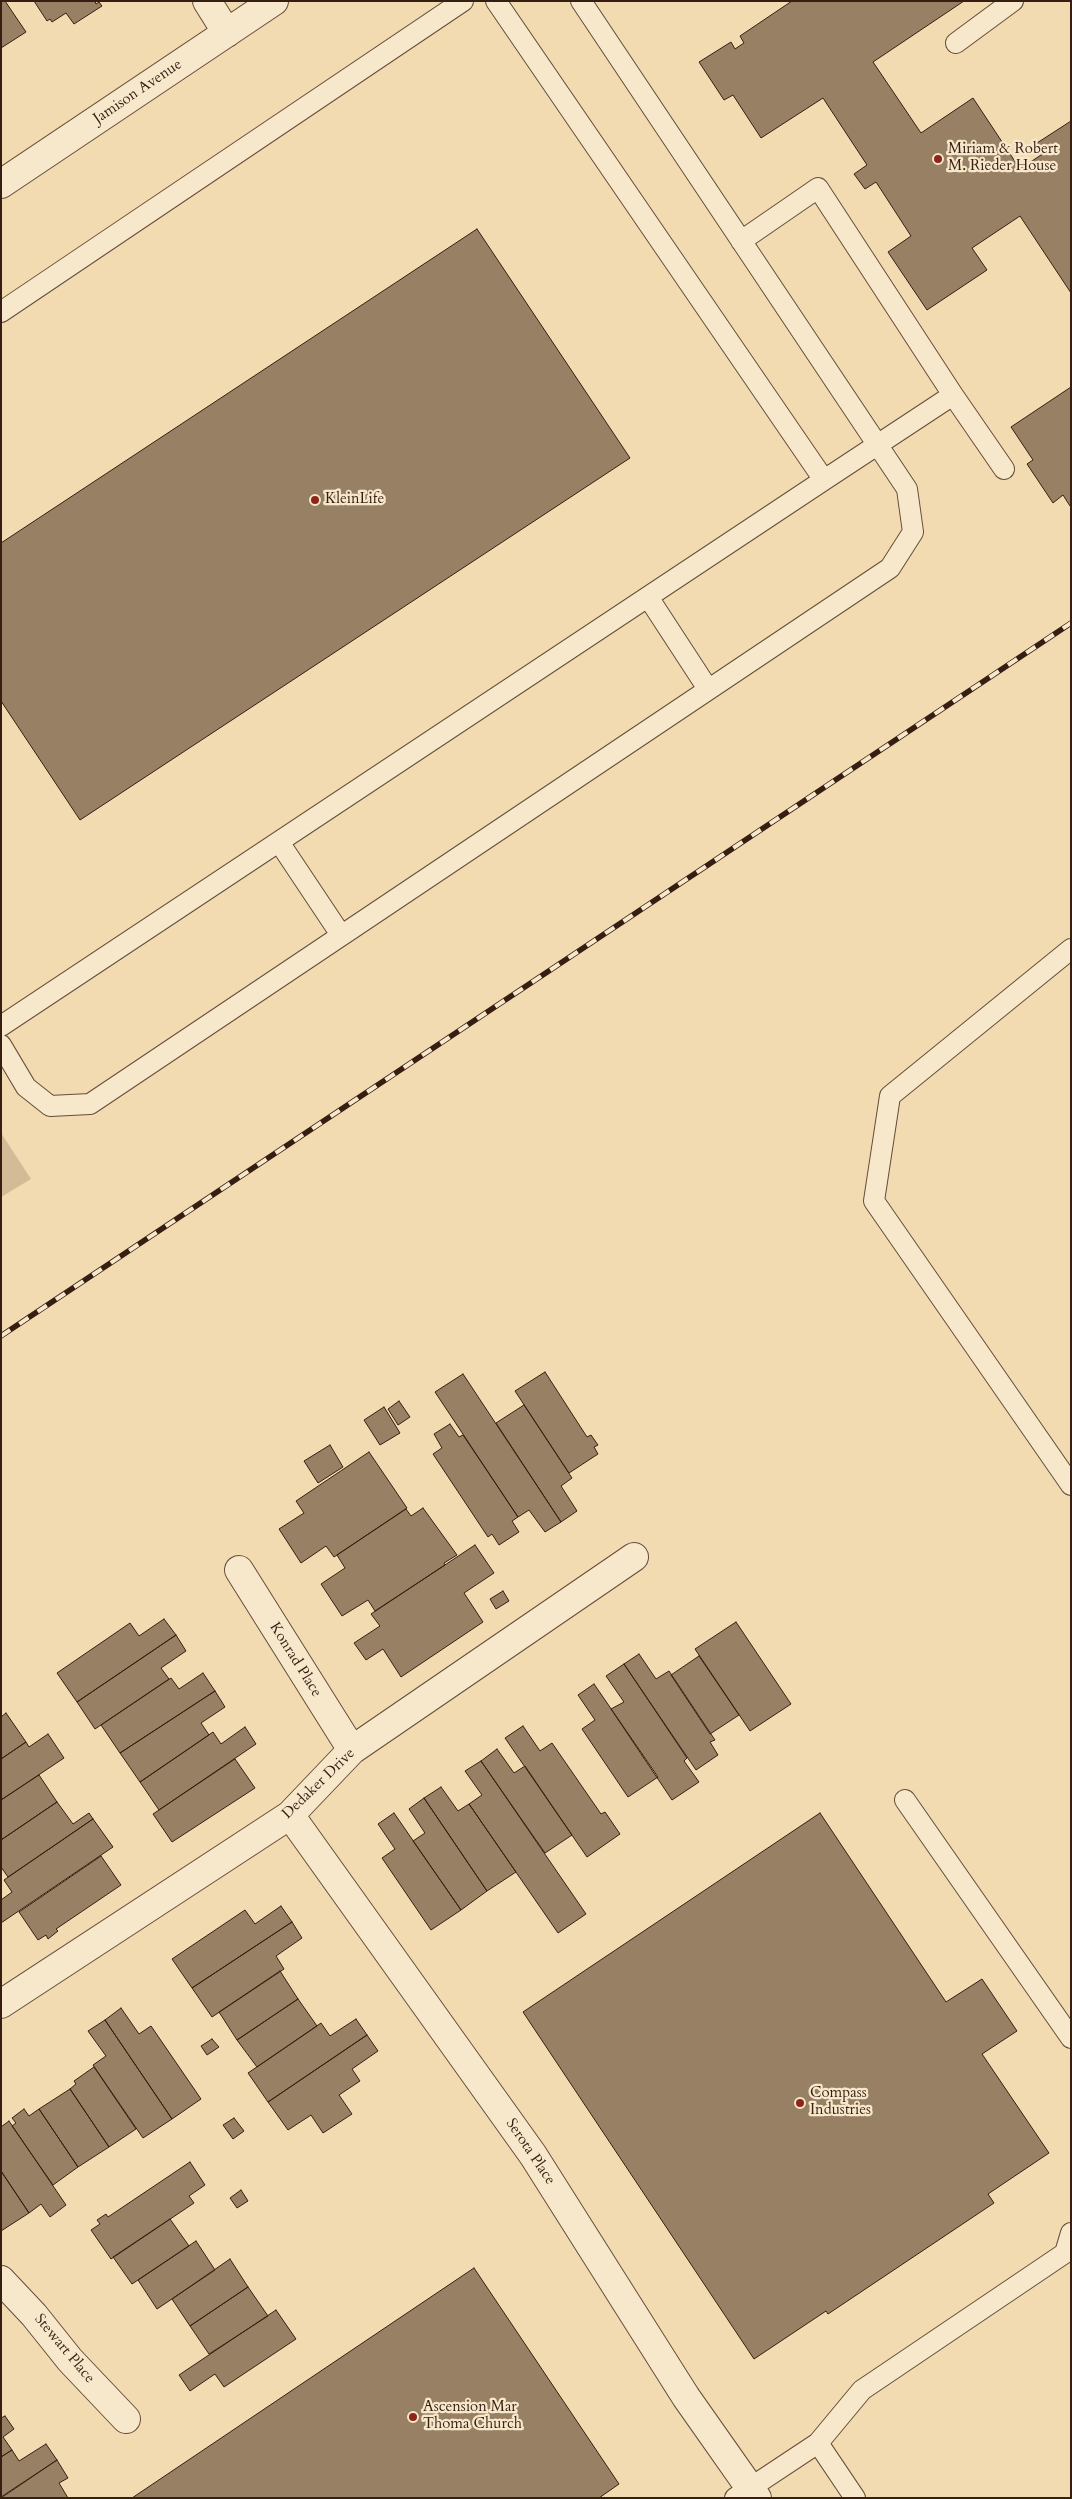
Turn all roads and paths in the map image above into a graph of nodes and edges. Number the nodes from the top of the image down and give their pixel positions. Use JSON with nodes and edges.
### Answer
{"nodes":[{"id":1,"x":207,"y":1,"type":"edge"},
{"id":2,"x":274,"y":1,"type":"edge"},
{"id":3,"x":463,"y":1,"type":"edge"},
{"id":4,"x":496,"y":1,"type":"edge"},
{"id":5,"x":581,"y":1,"type":"edge"},
{"id":6,"x":1013,"y":1,"type":"edge"},
{"id":7,"x":227,"y":33,"type":"junction"},
{"id":8,"x":956,"y":43,"type":"dead end"},
{"id":9,"x":1,"y":184,"type":"edge"},
{"id":10,"x":741,"y":241,"type":"junction"},
{"id":11,"x":1,"y":312,"type":"edge"},
{"id":12,"x":953,"y":395,"type":"junction"},
{"id":13,"x":878,"y":446,"type":"junction"},
{"id":14,"x":1004,"y":469,"type":"dead end"},
{"id":15,"x":824,"y":480,"type":"junction"},
{"id":16,"x":648,"y":597,"type":"junction"},
{"id":17,"x":708,"y":689,"type":"junction"},
{"id":18,"x":279,"y":842,"type":"junction"},
{"id":19,"x":341,"y":935,"type":"junction"},
{"id":20,"x":1071,"y":948,"type":"edge"},
{"id":21,"x":1,"y":1026,"type":"edge"},
{"id":22,"x":1,"y":1045,"type":"edge"},
{"id":23,"x":1071,"y":1485,"type":"edge"},
{"id":24,"x":634,"y":1558,"type":"dead end"},
{"id":25,"x":239,"y":1570,"type":"dead end"},
{"id":26,"x":352,"y":1750,"type":"junction"},
{"id":27,"x":905,"y":1800,"type":"dead end"},
{"id":28,"x":290,"y":1815,"type":"junction"},
{"id":29,"x":1,"y":2004,"type":"edge"},
{"id":30,"x":1071,"y":2038,"type":"edge"},
{"id":31,"x":1071,"y":2233,"type":"edge"},
{"id":32,"x":1,"y":2280,"type":"edge"},
{"id":33,"x":126,"y":2419,"type":"dead end"},
{"id":34,"x":818,"y":2443,"type":"junction"},
{"id":35,"x":747,"y":2494,"type":"edge"},
{"id":36,"x":855,"y":2498,"type":"edge"}],
"edges":[{"from":1,"to":7,"type":"street"},
{"from":2,"to":7,"type":"street","name":"Jamison Avenue"},
{"from":3,"to":11,"type":"lane"},
{"from":4,"to":15,"type":"lane"},
{"from":5,"to":10,"type":"lane"},
{"from":6,"to":8,"type":"lane"},
{"from":7,"to":9,"type":"street","name":"Jamison Avenue"},
{"from":10,"to":12,"type":"lane"},
{"from":10,"to":13,"type":"lane"},
{"from":12,"to":13,"type":"lane"},
{"from":12,"to":14,"type":"lane"},
{"from":13,"to":15,"type":"lane"},
{"from":13,"to":17,"type":"lane"},
{"from":15,"to":16,"type":"lane"},
{"from":16,"to":17,"type":"lane"},
{"from":16,"to":18,"type":"lane"},
{"from":17,"to":19,"type":"lane"},
{"from":18,"to":19,"type":"lane"},
{"from":18,"to":21,"type":"lane"},
{"from":19,"to":22,"type":"lane"},
{"from":20,"to":23,"type":"lane"},
{"from":24,"to":26,"type":"street","name":"Dedaker Drive"},
{"from":25,"to":26,"type":"street","name":"Konrad Place"},
{"from":26,"to":28,"type":"street","name":"Dedaker Drive"},
{"from":27,"to":30,"type":"lane"},
{"from":28,"to":29,"type":"street","name":"Dedaker Drive"},
{"from":28,"to":35,"type":"street","name":"Serota Place"},
{"from":31,"to":34,"type":"lane"},
{"from":32,"to":33,"type":"street","name":"Stewart Place"},
{"from":34,"to":35,"type":"lane"},
{"from":34,"to":36,"type":"lane"}]}
